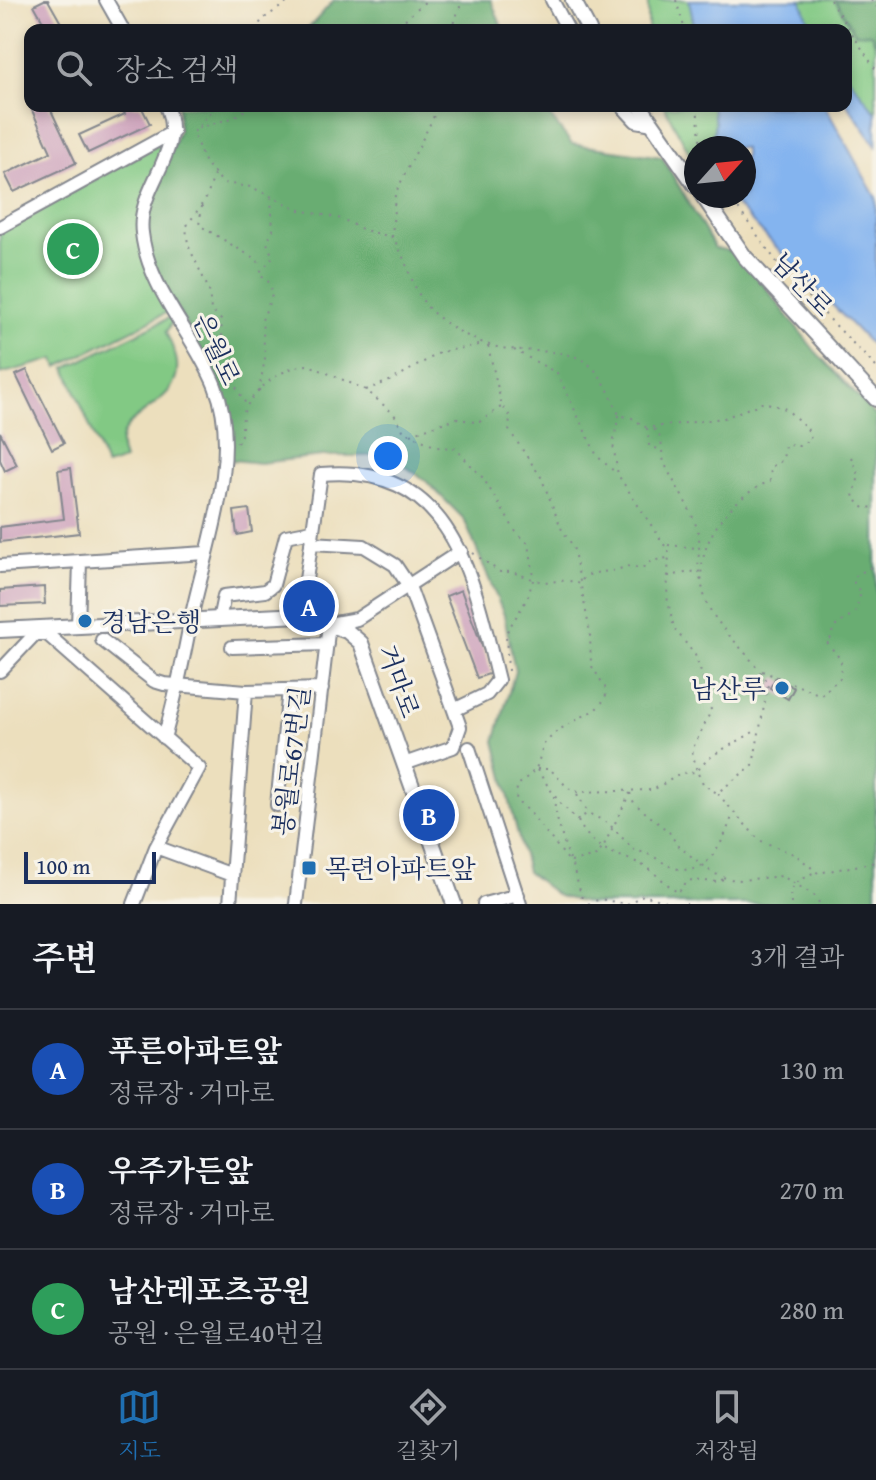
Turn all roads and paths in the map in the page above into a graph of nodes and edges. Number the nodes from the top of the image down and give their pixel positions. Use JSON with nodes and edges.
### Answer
{"nodes":[{"id":1,"x":106,"y":0,"type":"edge"},
{"id":2,"x":291,"y":0,"type":"edge"},
{"id":3,"x":427,"y":0,"type":"edge"},
{"id":4,"x":459,"y":0,"type":"edge"},
{"id":5,"x":552,"y":0,"type":"edge"},
{"id":6,"x":573,"y":0,"type":"edge"},
{"id":7,"x":583,"y":0,"type":"edge"},
{"id":8,"x":676,"y":0,"type":"edge"},
{"id":9,"x":830,"y":0,"type":"edge"},
{"id":10,"x":871,"y":0,"type":"edge"},
{"id":11,"x":876,"y":7,"type":"edge"},
{"id":12,"x":120,"y":24,"type":"edge"},
{"id":13,"x":259,"y":24,"type":"edge"},
{"id":14,"x":400,"y":24,"type":"edge"},
{"id":15,"x":453,"y":24,"type":"edge"},
{"id":16,"x":565,"y":24,"type":"edge"},
{"id":17,"x":586,"y":24,"type":"edge"},
{"id":18,"x":596,"y":24,"type":"edge"},
{"id":19,"x":683,"y":24,"type":"edge"},
{"id":20,"x":846,"y":24,"type":"edge"},
{"id":21,"x":852,"y":33,"type":"edge"},
{"id":22,"x":876,"y":70,"type":"edge"},
{"id":23,"x":168,"y":112,"type":"edge"},
{"id":24,"x":211,"y":112,"type":"edge"},
{"id":25,"x":241,"y":112,"type":"edge"},
{"id":26,"x":436,"y":112,"type":"edge"},
{"id":27,"x":628,"y":112,"type":"edge"},
{"id":28,"x":644,"y":112,"type":"edge"},
{"id":29,"x":652,"y":112,"type":"edge"},
{"id":30,"x":698,"y":112,"type":"edge"},
{"id":31,"x":653,"y":124,"type":"junction"},
{"id":32,"x":197,"y":128,"type":"junction"},
{"id":33,"x":173,"y":132,"type":"junction"},
{"id":34,"x":700,"y":136,"type":"edge"},
{"id":35,"x":684,"y":159,"type":"edge"},
{"id":36,"x":684,"y":169,"type":"edge"},
{"id":37,"x":215,"y":173,"type":"junction"},
{"id":38,"x":271,"y":197,"type":"junction"},
{"id":39,"x":202,"y":204,"type":"junction"},
{"id":40,"x":711,"y":208,"type":"edge"},
{"id":41,"x":718,"y":208,"type":"edge"},
{"id":42,"x":738,"y":208,"type":"edge"},
{"id":43,"x":0,"y":227,"type":"edge"},
{"id":44,"x":392,"y":237,"type":"junction"},
{"id":45,"x":262,"y":268,"type":"junction"},
{"id":46,"x":488,"y":344,"type":"junction"},
{"id":47,"x":513,"y":349,"type":"junction"},
{"id":48,"x":876,"y":367,"type":"edge"},
{"id":49,"x":876,"y":389,"type":"edge"},
{"id":50,"x":366,"y":390,"type":"junction"},
{"id":51,"x":259,"y":392,"type":"junction"},
{"id":52,"x":876,"y":399,"type":"edge"},
{"id":53,"x":502,"y":406,"type":"junction"},
{"id":54,"x":247,"y":407,"type":"junction"},
{"id":55,"x":619,"y":415,"type":"junction"},
{"id":56,"x":647,"y":428,"type":"junction"},
{"id":57,"x":654,"y":429,"type":"junction"},
{"id":58,"x":410,"y":434,"type":"junction"},
{"id":59,"x":236,"y":444,"type":"dead end"},
{"id":60,"x":663,"y":451,"type":"junction"},
{"id":61,"x":851,"y":457,"type":"dead end"},
{"id":62,"x":618,"y":475,"type":"junction"},
{"id":63,"x":876,"y":506,"type":"edge"},
{"id":64,"x":312,"y":537,"type":"junction"},
{"id":65,"x":667,"y":545,"type":"junction"},
{"id":66,"x":698,"y":548,"type":"junction"},
{"id":67,"x":461,"y":551,"type":"junction"},
{"id":68,"x":206,"y":553,"type":"junction"},
{"id":69,"x":669,"y":557,"type":"junction"},
{"id":70,"x":80,"y":561,"type":"junction"},
{"id":71,"x":876,"y":564,"type":"edge"},
{"id":72,"x":0,"y":566,"type":"edge"},
{"id":73,"x":698,"y":571,"type":"junction"},
{"id":74,"x":667,"y":576,"type":"junction"},
{"id":75,"x":534,"y":578,"type":"junction"},
{"id":76,"x":581,"y":579,"type":"junction"},
{"id":77,"x":701,"y":582,"type":"junction"},
{"id":78,"x":581,"y":585,"type":"junction"},
{"id":79,"x":409,"y":586,"type":"junction"},
{"id":80,"x":301,"y":615,"type":"junction"},
{"id":81,"x":219,"y":620,"type":"junction"},
{"id":82,"x":191,"y":621,"type":"junction"},
{"id":83,"x":329,"y":624,"type":"junction"},
{"id":84,"x":78,"y":627,"type":"junction"},
{"id":85,"x":0,"y":630,"type":"edge"},
{"id":86,"x":40,"y":631,"type":"junction"},
{"id":87,"x":102,"y":640,"type":"dead end"},
{"id":88,"x":327,"y":644,"type":"junction"},
{"id":89,"x":232,"y":647,"type":"dead end"},
{"id":90,"x":0,"y":671,"type":"edge"},
{"id":91,"x":761,"y":671,"type":"junction"},
{"id":92,"x":498,"y":680,"type":"junction"},
{"id":93,"x":179,"y":686,"type":"junction"},
{"id":94,"x":322,"y":689,"type":"junction"},
{"id":95,"x":289,"y":690,"type":"junction"},
{"id":96,"x":246,"y":691,"type":"junction"},
{"id":97,"x":454,"y":710,"type":"junction"},
{"id":98,"x":757,"y":729,"type":"junction"},
{"id":99,"x":164,"y":738,"type":"junction"},
{"id":100,"x":469,"y":748,"type":"dead end"},
{"id":101,"x":404,"y":764,"type":"junction"},
{"id":102,"x":536,"y":769,"type":"junction"},
{"id":103,"x":697,"y":772,"type":"junction"},
{"id":104,"x":575,"y":791,"type":"junction"},
{"id":105,"x":630,"y":793,"type":"junction"},
{"id":106,"x":717,"y":793,"type":"junction"},
{"id":107,"x":554,"y":795,"type":"junction"},
{"id":108,"x":277,"y":805,"type":"dead end"},
{"id":109,"x":733,"y":812,"type":"junction"},
{"id":110,"x":588,"y":813,"type":"junction"},
{"id":111,"x":577,"y":820,"type":"junction"},
{"id":112,"x":614,"y":827,"type":"junction"},
{"id":113,"x":156,"y":847,"type":"junction"},
{"id":114,"x":602,"y":849,"type":"junction"},
{"id":115,"x":569,"y":862,"type":"junction"},
{"id":116,"x":876,"y":862,"type":"edge"},
{"id":117,"x":706,"y":864,"type":"junction"},
{"id":118,"x":816,"y":871,"type":"junction"},
{"id":119,"x":232,"y":875,"type":"junction"},
{"id":120,"x":724,"y":878,"type":"junction"},
{"id":121,"x":796,"y":883,"type":"junction"},
{"id":122,"x":231,"y":889,"type":"junction"},
{"id":123,"x":519,"y":899,"type":"edge"},
{"id":124,"x":134,"y":904,"type":"edge"},
{"id":125,"x":223,"y":904,"type":"edge"},
{"id":126,"x":230,"y":904,"type":"edge"},
{"id":127,"x":296,"y":904,"type":"edge"},
{"id":128,"x":454,"y":904,"type":"edge"},
{"id":129,"x":484,"y":904,"type":"edge"},
{"id":130,"x":586,"y":904,"type":"edge"},
{"id":131,"x":626,"y":904,"type":"edge"},
{"id":132,"x":674,"y":904,"type":"edge"},
{"id":133,"x":791,"y":904,"type":"edge"},
{"id":134,"x":820,"y":904,"type":"edge"}],
"edges":[{"from":1,"to":12,"type":"street"},
{"from":2,"to":13,"type":"path"},
{"from":3,"to":14,"type":"path"},
{"from":4,"to":15,"type":"path"},
{"from":5,"to":16,"type":"street"},
{"from":6,"to":17,"type":"main road"},
{"from":7,"to":18,"type":"main road"},
{"from":8,"to":19,"type":"path"},
{"from":9,"to":20,"type":"path"},
{"from":10,"to":11,"type":"path"},
{"from":21,"to":22,"type":"path"},
{"from":23,"to":33,"type":"street"},
{"from":24,"to":32,"type":"path"},
{"from":25,"to":32,"type":"path"},
{"from":26,"to":44,"type":"path"},
{"from":27,"to":31,"type":"street"},
{"from":28,"to":31,"type":"main road"},
{"from":29,"to":35,"type":"main road"},
{"from":30,"to":34,"type":"path"},
{"from":31,"to":36,"type":"main road"},
{"from":32,"to":37,"type":"path"},
{"from":33,"to":43,"type":"street"},
{"from":33,"to":68,"type":"street","name":"은월로"},
{"from":37,"to":38,"type":"path"},
{"from":37,"to":39,"type":"path"},
{"from":38,"to":44,"type":"path"},
{"from":38,"to":45,"type":"path"},
{"from":39,"to":45,"type":"path"},
{"from":39,"to":54,"type":"path"},
{"from":40,"to":52,"type":"main road","name":"남산로"},
{"from":41,"to":49,"type":"main road","name":"남산로"},
{"from":42,"to":48,"type":"path"},
{"from":44,"to":46,"type":"path"},
{"from":45,"to":51,"type":"path"},
{"from":46,"to":47,"type":"path"},
{"from":46,"to":50,"type":"path"},
{"from":46,"to":53,"type":"path"},
{"from":47,"to":55,"type":"path"},
{"from":47,"to":62,"type":"path"},
{"from":50,"to":51,"type":"path"},
{"from":50,"to":58,"type":"path"},
{"from":51,"to":54,"type":"path"},
{"from":53,"to":58,"type":"path"},
{"from":53,"to":76,"type":"path"},
{"from":54,"to":59,"type":"path"},
{"from":55,"to":56,"type":"path"},
{"from":55,"to":62,"type":"path"},
{"from":56,"to":57,"type":"path"},
{"from":56,"to":60,"type":"path"},
{"from":57,"to":60,"type":"path"},
{"from":57,"to":77,"type":"path"},
{"from":58,"to":75,"type":"path"},
{"from":60,"to":66,"type":"path"},
{"from":61,"to":63,"type":"path"},
{"from":62,"to":65,"type":"path"},
{"from":64,"to":67,"type":"street"},
{"from":64,"to":79,"type":"street"},
{"from":64,"to":80,"type":"street"},
{"from":64,"to":81,"type":"street"},
{"from":65,"to":66,"type":"path"},
{"from":65,"to":69,"type":"path"},
{"from":66,"to":73,"type":"path"},
{"from":67,"to":75,"type":"path"},
{"from":67,"to":79,"type":"street"},
{"from":67,"to":92,"type":"street"},
{"from":68,"to":70,"type":"street"},
{"from":68,"to":82,"type":"street","name":"은월로"},
{"from":69,"to":74,"type":"path"},
{"from":69,"to":76,"type":"path"},
{"from":70,"to":72,"type":"street"},
{"from":70,"to":84,"type":"street"},
{"from":71,"to":91,"type":"path"},
{"from":73,"to":74,"type":"path"},
{"from":73,"to":77,"type":"path"},
{"from":74,"to":103,"type":"path"},
{"from":75,"to":78,"type":"path"},
{"from":75,"to":92,"type":"path"},
{"from":76,"to":78,"type":"path"},
{"from":77,"to":91,"type":"path"},
{"from":78,"to":102,"type":"path"},
{"from":79,"to":83,"type":"street"},
{"from":79,"to":97,"type":"street"},
{"from":80,"to":81,"type":"main road","name":"거마로"},
{"from":80,"to":83,"type":"main road","name":"거마로"},
{"from":81,"to":82,"type":"main road","name":"거마로"},
{"from":82,"to":84,"type":"main road","name":"거마로"},
{"from":82,"to":93,"type":"street","name":"은월로"},
{"from":83,"to":88,"type":"street","name":"봉월로67번길"},
{"from":83,"to":101,"type":"main road","name":"거마로"},
{"from":84,"to":86,"type":"main road","name":"거마로"},
{"from":85,"to":86,"type":"main road","name":"거마로"},
{"from":86,"to":90,"type":"street"},
{"from":86,"to":99,"type":"street"},
{"from":87,"to":93,"type":"street"},
{"from":88,"to":89,"type":"street"},
{"from":88,"to":94,"type":"street","name":"봉월로67번길"},
{"from":91,"to":98,"type":"path"},
{"from":92,"to":97,"type":"street"},
{"from":93,"to":96,"type":"street"},
{"from":93,"to":99,"type":"street","name":"은월로"},
{"from":94,"to":95,"type":"street"},
{"from":94,"to":127,"type":"street","name":"봉월로67번길"},
{"from":95,"to":96,"type":"street"},
{"from":95,"to":108,"type":"street"},
{"from":96,"to":119,"type":"street"},
{"from":97,"to":101,"type":"street"},
{"from":98,"to":103,"type":"path"},
{"from":98,"to":106,"type":"path"},
{"from":99,"to":113,"type":"street"},
{"from":100,"to":123,"type":"street"},
{"from":101,"to":128,"type":"main road","name":"거마로"},
{"from":102,"to":104,"type":"path"},
{"from":102,"to":107,"type":"path"},
{"from":102,"to":115,"type":"path"},
{"from":103,"to":105,"type":"path"},
{"from":103,"to":106,"type":"path"},
{"from":104,"to":105,"type":"path"},
{"from":104,"to":110,"type":"path"},
{"from":105,"to":112,"type":"path"},
{"from":105,"to":117,"type":"path"},
{"from":106,"to":109,"type":"path"},
{"from":107,"to":111,"type":"path"},
{"from":107,"to":115,"type":"path"},
{"from":109,"to":117,"type":"path"},
{"from":109,"to":118,"type":"path"},
{"from":110,"to":111,"type":"path"},
{"from":110,"to":112,"type":"path"},
{"from":111,"to":114,"type":"path"},
{"from":112,"to":114,"type":"path"},
{"from":112,"to":117,"type":"path"},
{"from":113,"to":119,"type":"street"},
{"from":113,"to":124,"type":"street"},
{"from":114,"to":115,"type":"path"},
{"from":114,"to":120,"type":"path"},
{"from":115,"to":130,"type":"path"},
{"from":116,"to":118,"type":"path"},
{"from":117,"to":120,"type":"path"},
{"from":118,"to":121,"type":"path"},
{"from":119,"to":122,"type":"street"},
{"from":120,"to":121,"type":"path"},
{"from":121,"to":133,"type":"path"},
{"from":121,"to":134,"type":"path"},
{"from":122,"to":125,"type":"street"},
{"from":122,"to":126,"type":"street"},
{"from":123,"to":129,"type":"street"},
{"from":130,"to":131,"type":"path"},
{"from":131,"to":132,"type":"path"}]}
